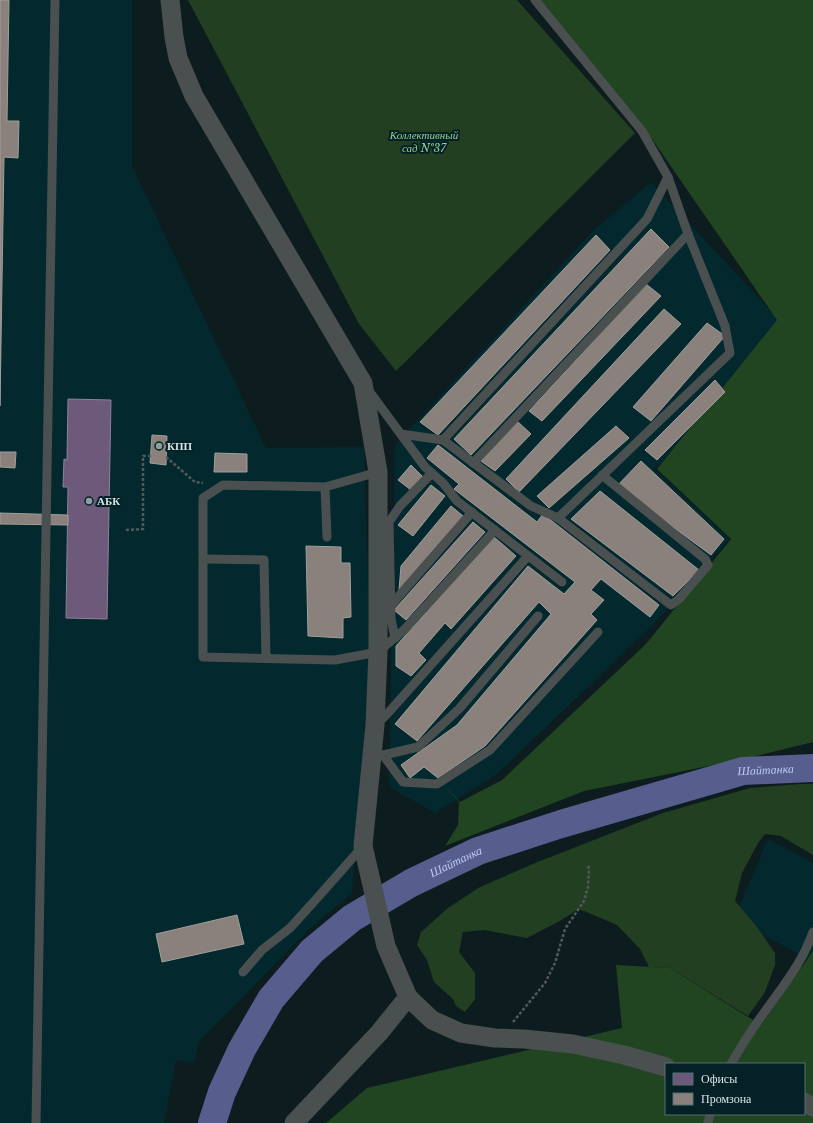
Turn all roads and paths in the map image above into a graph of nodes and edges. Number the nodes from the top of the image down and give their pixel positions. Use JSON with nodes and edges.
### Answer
{"nodes":[{"id":1,"x":55,"y":0,"type":"edge"},
{"id":2,"x":170,"y":0,"type":"edge"},
{"id":3,"x":535,"y":0,"type":"edge"},
{"id":4,"x":668,"y":177,"type":"junction"},
{"id":5,"x":688,"y":234,"type":"junction"},
{"id":6,"x":363,"y":383,"type":"junction"},
{"id":7,"x":401,"y":434,"type":"junction"},
{"id":8,"x":443,"y":440,"type":"junction"},
{"id":9,"x":151,"y":456,"type":"dead end"},
{"id":10,"x":166,"y":457,"type":"dead end"},
{"id":11,"x":473,"y":463,"type":"junction"},
{"id":12,"x":378,"y":472,"type":"junction"},
{"id":13,"x":432,"y":473,"type":"junction"},
{"id":14,"x":602,"y":475,"type":"junction"},
{"id":15,"x":223,"y":485,"type":"junction"},
{"id":16,"x":325,"y":488,"type":"junction"},
{"id":17,"x":472,"y":512,"type":"junction"},
{"id":18,"x":558,"y":518,"type":"junction"},
{"id":19,"x":126,"y":530,"type":"dead end"},
{"id":20,"x":495,"y":530,"type":"junction"},
{"id":21,"x":326,"y":537,"type":"dead end"},
{"id":22,"x":528,"y":556,"type":"junction"},
{"id":23,"x":203,"y":559,"type":"junction"},
{"id":24,"x":562,"y":582,"type":"dead end"},
{"id":25,"x":392,"y":604,"type":"junction"},
{"id":26,"x":538,"y":616,"type":"dead end"},
{"id":27,"x":598,"y":632,"type":"dead end"},
{"id":28,"x":395,"y":638,"type":"junction"},
{"id":29,"x":378,"y":652,"type":"junction"},
{"id":30,"x":266,"y":658,"type":"junction"},
{"id":31,"x":376,"y":725,"type":"junction"},
{"id":32,"x":377,"y":756,"type":"junction"},
{"id":33,"x":363,"y":846,"type":"junction"},
{"id":34,"x":588,"y":864,"type":"dead end"},
{"id":35,"x":813,"y":932,"type":"edge"},
{"id":36,"x":243,"y":972,"type":"dead end"},
{"id":37,"x":408,"y":997,"type":"junction"},
{"id":38,"x":495,"y":1038,"type":"junction"},
{"id":39,"x":732,"y":1063,"type":"edge"},
{"id":40,"x":665,"y":1067,"type":"edge"},
{"id":41,"x":36,"y":1123,"type":"edge"},
{"id":42,"x":294,"y":1123,"type":"edge"}],
"edges":[{"from":1,"to":41,"type":"lane"},
{"from":2,"to":6,"type":"street"},
{"from":3,"to":4,"type":"lane"},
{"from":4,"to":5,"type":"lane"},
{"from":4,"to":8,"type":"lane"},
{"from":5,"to":11,"type":"lane"},
{"from":5,"to":14,"type":"lane"},
{"from":6,"to":7,"type":"lane"},
{"from":6,"to":12,"type":"street"},
{"from":7,"to":8,"type":"lane"},
{"from":7,"to":13,"type":"lane"},
{"from":8,"to":11,"type":"lane"},
{"from":9,"to":19,"type":"path"},
{"from":10,"to":15,"type":"path"},
{"from":11,"to":18,"type":"lane"},
{"from":12,"to":16,"type":"lane"},
{"from":12,"to":29,"type":"street"},
{"from":13,"to":17,"type":"lane"},
{"from":13,"to":25,"type":"lane"},
{"from":14,"to":18,"type":"lane"},
{"from":14,"to":18,"type":"lane"},
{"from":15,"to":16,"type":"lane"},
{"from":15,"to":23,"type":"lane"},
{"from":16,"to":21,"type":"lane"},
{"from":17,"to":20,"type":"lane"},
{"from":17,"to":25,"type":"lane"},
{"from":20,"to":22,"type":"lane"},
{"from":20,"to":28,"type":"lane"},
{"from":22,"to":24,"type":"lane"},
{"from":22,"to":31,"type":"lane"},
{"from":23,"to":30,"type":"lane"},
{"from":23,"to":30,"type":"lane"},
{"from":25,"to":28,"type":"lane"},
{"from":26,"to":32,"type":"lane"},
{"from":27,"to":32,"type":"lane"},
{"from":28,"to":29,"type":"lane"},
{"from":29,"to":30,"type":"lane"},
{"from":29,"to":31,"type":"street"},
{"from":31,"to":32,"type":"street"},
{"from":32,"to":33,"type":"street"},
{"from":33,"to":36,"type":"lane"},
{"from":33,"to":37,"type":"street"},
{"from":34,"to":38,"type":"path"},
{"from":35,"to":39,"type":"lane"},
{"from":37,"to":38,"type":"street"},
{"from":37,"to":42,"type":"street"},
{"from":38,"to":40,"type":"street"}]}
